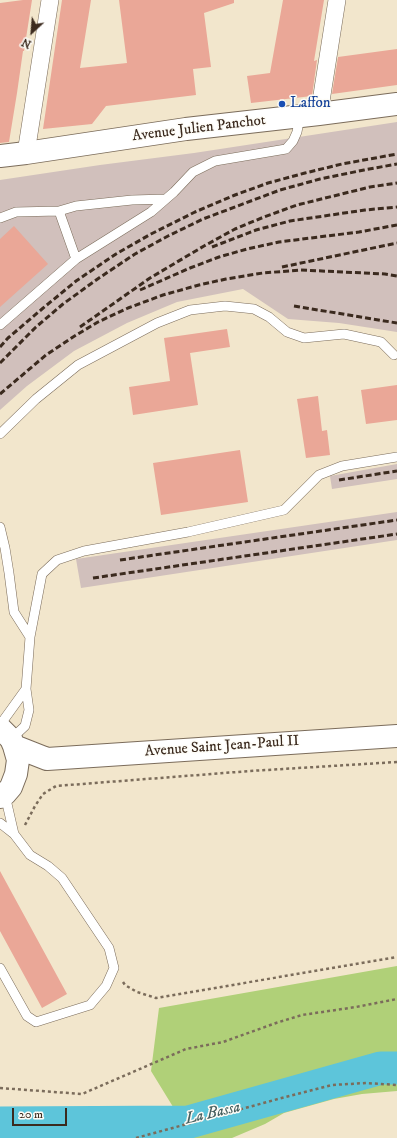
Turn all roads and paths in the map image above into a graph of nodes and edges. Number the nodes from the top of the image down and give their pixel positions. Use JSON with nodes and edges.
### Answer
{"nodes":[{"id":1,"x":50,"y":0,"type":"edge"},
{"id":2,"x":337,"y":0,"type":"edge"},
{"id":3,"x":397,"y":104,"type":"edge"},
{"id":4,"x":309,"y":115,"type":"junction"},
{"id":5,"x":26,"y":153,"type":"junction"},
{"id":6,"x":0,"y":156,"type":"edge"},
{"id":7,"x":0,"y":166,"type":"edge"},
{"id":8,"x":166,"y":199,"type":"junction"},
{"id":9,"x":59,"y":211,"type":"junction"},
{"id":10,"x":0,"y":218,"type":"edge"},
{"id":11,"x":76,"y":259,"type":"junction"},
{"id":12,"x":0,"y":325,"type":"edge"},
{"id":13,"x":394,"y":355,"type":"dead end"},
{"id":14,"x":0,"y":434,"type":"edge"},
{"id":15,"x":397,"y":457,"type":"edge"},
{"id":16,"x":0,"y":527,"type":"edge"},
{"id":17,"x":30,"y":637,"type":"junction"},
{"id":18,"x":26,"y":689,"type":"junction"},
{"id":19,"x":6,"y":734,"type":"edge"},
{"id":20,"x":397,"y":736,"type":"edge"},
{"id":21,"x":47,"y":759,"type":"junction"},
{"id":22,"x":397,"y":762,"type":"edge"},
{"id":23,"x":5,"y":793,"type":"edge"},
{"id":24,"x":0,"y":823,"type":"edge"},
{"id":25,"x":14,"y":834,"type":"junction"},
{"id":26,"x":397,"y":957,"type":"edge"},
{"id":27,"x":0,"y":968,"type":"edge"},
{"id":28,"x":114,"y":968,"type":"junction"},
{"id":29,"x":397,"y":999,"type":"edge"},
{"id":30,"x":397,"y":1085,"type":"edge"},
{"id":31,"x":0,"y":1088,"type":"edge"},
{"id":32,"x":136,"y":1138,"type":"edge"}],
"edges":[{"from":1,"to":5,"type":"street"},
{"from":2,"to":4,"type":"street"},
{"from":3,"to":4,"type":"street","name":"Avenue Julien Panchot"},
{"from":4,"to":5,"type":"street","name":"Avenue Julien Panchot"},
{"from":4,"to":8,"type":"lane"},
{"from":5,"to":6,"type":"street","name":"Avenue Julien Panchot"},
{"from":5,"to":7,"type":"street","name":"Avenue Julien Panchot"},
{"from":8,"to":9,"type":"lane"},
{"from":8,"to":11,"type":"lane"},
{"from":9,"to":10,"type":"lane"},
{"from":9,"to":11,"type":"lane"},
{"from":11,"to":12,"type":"lane"},
{"from":13,"to":14,"type":"lane"},
{"from":15,"to":17,"type":"lane"},
{"from":16,"to":17,"type":"lane"},
{"from":17,"to":18,"type":"lane"},
{"from":18,"to":19,"type":"lane"},
{"from":18,"to":19,"type":"lane"},
{"from":19,"to":21,"type":"street","name":"Avenue Saint Jean-Paul II"},
{"from":19,"to":23,"type":"street"},
{"from":20,"to":21,"type":"street","name":"Avenue Saint Jean-Paul II"},
{"from":21,"to":23,"type":"street","name":"Avenue Saint Jean-Paul II"},
{"from":22,"to":25,"type":"path"},
{"from":23,"to":25,"type":"lane"},
{"from":24,"to":25,"type":"lane"},
{"from":25,"to":28,"type":"lane"},
{"from":26,"to":28,"type":"path"},
{"from":27,"to":28,"type":"lane"},
{"from":29,"to":31,"type":"path"},
{"from":30,"to":32,"type":"path"}]}
